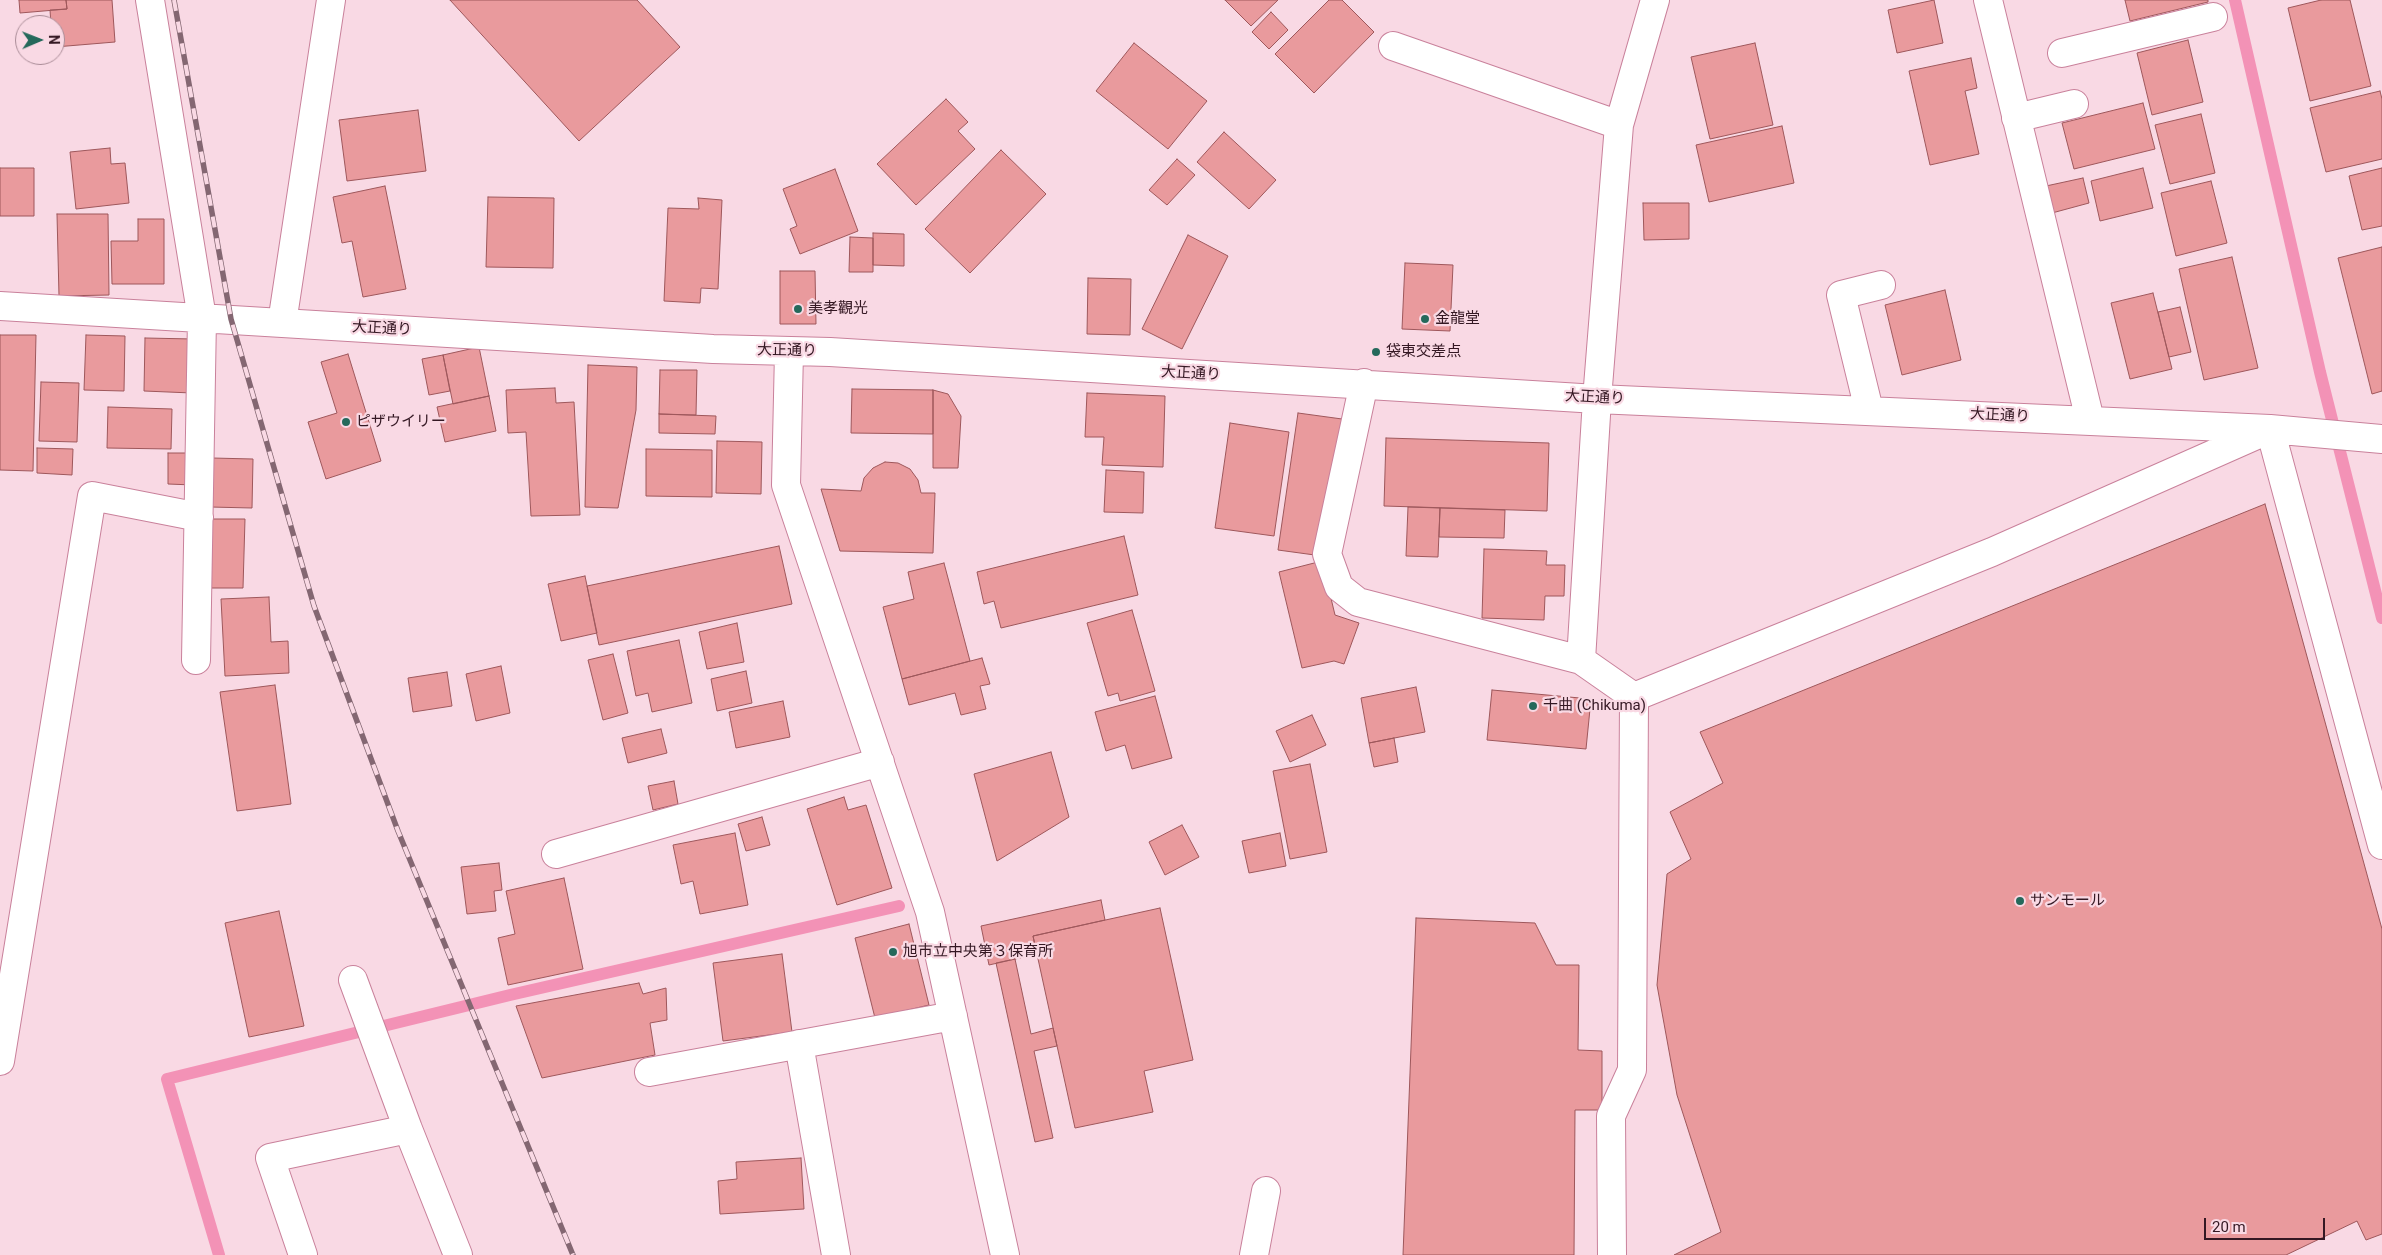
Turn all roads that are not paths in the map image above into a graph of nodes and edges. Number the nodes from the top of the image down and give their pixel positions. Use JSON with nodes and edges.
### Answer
{"nodes":[{"id":1,"x":150,"y":0,"type":"edge"},
{"id":2,"x":331,"y":0,"type":"edge"},
{"id":3,"x":1655,"y":0,"type":"edge"},
{"id":4,"x":1988,"y":0,"type":"edge"},
{"id":5,"x":2213,"y":17,"type":"dead end"},
{"id":6,"x":1393,"y":46,"type":"dead end"},
{"id":7,"x":2062,"y":53,"type":"dead end"},
{"id":8,"x":2074,"y":104,"type":"dead end"},
{"id":9,"x":2016,"y":118,"type":"junction"},
{"id":10,"x":1619,"y":125,"type":"junction"},
{"id":11,"x":1881,"y":285,"type":"dead end"},
{"id":12,"x":0,"y":306,"type":"edge"},
{"id":13,"x":202,"y":318,"type":"junction"},
{"id":14,"x":282,"y":323,"type":"junction"},
{"id":15,"x":789,"y":352,"type":"junction"},
{"id":16,"x":1364,"y":383,"type":"junction"},
{"id":17,"x":1597,"y":398,"type":"junction"},
{"id":18,"x":1869,"y":410,"type":"junction"},
{"id":19,"x":2090,"y":420,"type":"junction"},
{"id":20,"x":2270,"y":429,"type":"junction"},
{"id":21,"x":2382,"y":439,"type":"edge"},
{"id":22,"x":199,"y":517,"type":"junction"},
{"id":23,"x":196,"y":660,"type":"dead end"},
{"id":24,"x":1581,"y":660,"type":"junction"},
{"id":25,"x":1634,"y":697,"type":"junction"},
{"id":26,"x":880,"y":762,"type":"junction"},
{"id":27,"x":2382,"y":845,"type":"edge"},
{"id":28,"x":556,"y":854,"type":"dead end"},
{"id":29,"x":353,"y":980,"type":"dead end"},
{"id":30,"x":953,"y":1016,"type":"junction"},
{"id":31,"x":799,"y":1044,"type":"junction"},
{"id":32,"x":0,"y":1061,"type":"edge"},
{"id":33,"x":649,"y":1072,"type":"dead end"},
{"id":34,"x":408,"y":1129,"type":"junction"},
{"id":35,"x":1266,"y":1191,"type":"dead end"},
{"id":36,"x":303,"y":1255,"type":"edge"},
{"id":37,"x":458,"y":1255,"type":"edge"},
{"id":38,"x":836,"y":1255,"type":"edge"},
{"id":39,"x":1005,"y":1255,"type":"edge"},
{"id":40,"x":1254,"y":1255,"type":"edge"},
{"id":41,"x":1612,"y":1255,"type":"edge"}],
"edges":[{"from":1,"to":13,"type":"street"},
{"from":2,"to":14,"type":"street"},
{"from":3,"to":10,"type":"street"},
{"from":4,"to":9,"type":"street"},
{"from":5,"to":7,"type":"street"},
{"from":6,"to":10,"type":"street"},
{"from":8,"to":9,"type":"street"},
{"from":9,"to":19,"type":"street"},
{"from":10,"to":17,"type":"street"},
{"from":11,"to":18,"type":"street"},
{"from":12,"to":13,"type":"street","name":"大正通り"},
{"from":13,"to":14,"type":"street","name":"大正通り"},
{"from":13,"to":22,"type":"street"},
{"from":14,"to":15,"type":"street","name":"大正通り"},
{"from":15,"to":16,"type":"street","name":"大正通り"},
{"from":15,"to":26,"type":"street"},
{"from":16,"to":17,"type":"street","name":"大正通り"},
{"from":16,"to":24,"type":"street"},
{"from":17,"to":18,"type":"street","name":"大正通り"},
{"from":17,"to":24,"type":"street"},
{"from":18,"to":19,"type":"street","name":"大正通り"},
{"from":19,"to":20,"type":"street","name":"大正通り"},
{"from":20,"to":21,"type":"street","name":"大正通り"},
{"from":20,"to":25,"type":"street"},
{"from":20,"to":27,"type":"street"},
{"from":22,"to":23,"type":"street"},
{"from":22,"to":32,"type":"street"},
{"from":24,"to":25,"type":"street"},
{"from":25,"to":41,"type":"street"},
{"from":26,"to":28,"type":"street"},
{"from":26,"to":30,"type":"street"},
{"from":29,"to":34,"type":"street"},
{"from":30,"to":31,"type":"street"},
{"from":30,"to":39,"type":"street"},
{"from":31,"to":33,"type":"street"},
{"from":31,"to":38,"type":"street"},
{"from":34,"to":36,"type":"street"},
{"from":34,"to":37,"type":"street"},
{"from":35,"to":40,"type":"street"}]}
